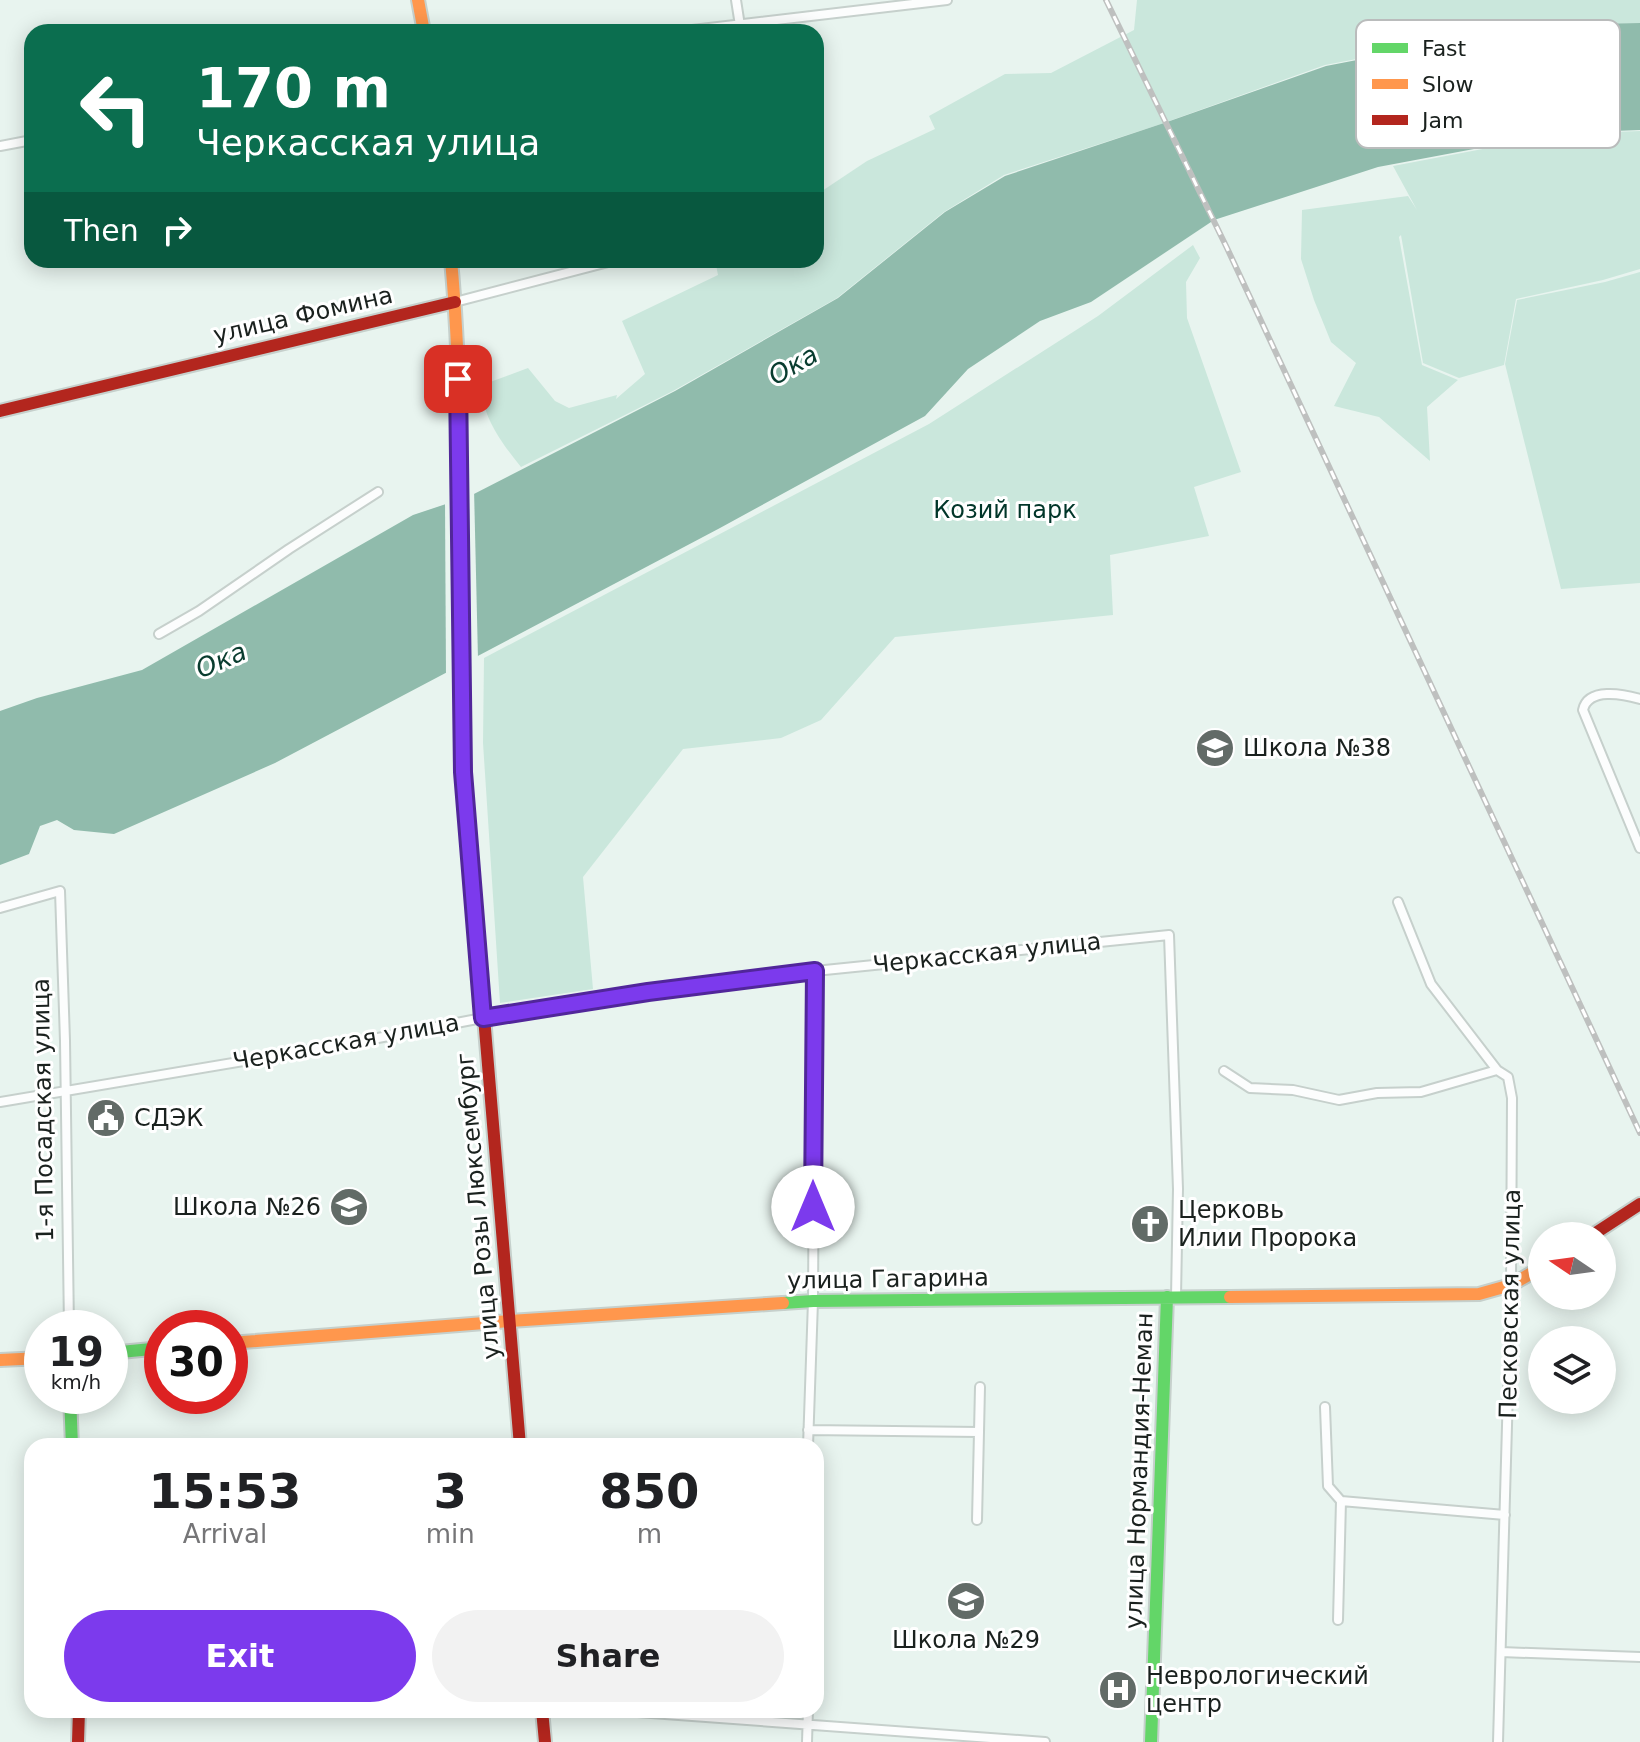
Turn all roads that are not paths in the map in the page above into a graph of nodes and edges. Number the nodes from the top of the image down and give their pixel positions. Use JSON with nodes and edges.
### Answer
{"nodes":[{"id":1,"x":418,"y":0,"type":"edge"},
{"id":2,"x":736,"y":0,"type":"edge"},
{"id":3,"x":947,"y":0,"type":"edge"},
{"id":4,"x":422,"y":24,"type":"edge"},
{"id":5,"x":739,"y":24,"type":"edge"},
{"id":6,"x":776,"y":24,"type":"edge"},
{"id":7,"x":24,"y":142,"type":"edge"},
{"id":8,"x":0,"y":146,"type":"edge"},
{"id":9,"x":452,"y":268,"type":"edge"},
{"id":10,"x":585,"y":268,"type":"edge"},
{"id":11,"x":455,"y":302,"type":"junction"},
{"id":12,"x":0,"y":411,"type":"edge"},
{"id":13,"x":378,"y":492,"type":"dead end"},
{"id":14,"x":159,"y":634,"type":"dead end"},
{"id":15,"x":1640,"y":699,"type":"edge"},
{"id":16,"x":1640,"y":848,"type":"edge"},
{"id":17,"x":1398,"y":902,"type":"dead end"},
{"id":18,"x":0,"y":908,"type":"edge"},
{"id":19,"x":1169,"y":935,"type":"joint"},
{"id":20,"x":815,"y":971,"type":"junction"},
{"id":21,"x":483,"y":1018,"type":"junction"},
{"id":22,"x":1497,"y":1070,"type":"junction"},
{"id":23,"x":1224,"y":1071,"type":"dead end"},
{"id":24,"x":65,"y":1091,"type":"junction"},
{"id":25,"x":0,"y":1102,"type":"edge"},
{"id":26,"x":1640,"y":1204,"type":"edge"},
{"id":27,"x":1612,"y":1222,"type":"edge"},
{"id":28,"x":1528,"y":1275,"type":"edge"},
{"id":29,"x":1511,"y":1285,"type":"junction"},
{"id":30,"x":1171,"y":1297,"type":"junction"},
{"id":31,"x":813,"y":1301,"type":"junction"},
{"id":32,"x":69,"y":1310,"type":"edge"},
{"id":33,"x":510,"y":1321,"type":"junction"},
{"id":34,"x":248,"y":1342,"type":"edge"},
{"id":35,"x":24,"y":1359,"type":"edge"},
{"id":36,"x":0,"y":1360,"type":"edge"},
{"id":37,"x":980,"y":1387,"type":"dead end"},
{"id":38,"x":1325,"y":1407,"type":"dead end"},
{"id":39,"x":71,"y":1414,"type":"edge"},
{"id":40,"x":808,"y":1430,"type":"junction"},
{"id":41,"x":979,"y":1432,"type":"junction"},
{"id":42,"x":72,"y":1438,"type":"edge"},
{"id":43,"x":519,"y":1438,"type":"edge"},
{"id":44,"x":808,"y":1438,"type":"edge"},
{"id":45,"x":1341,"y":1501,"type":"junction"},
{"id":46,"x":1505,"y":1515,"type":"junction"},
{"id":47,"x":977,"y":1520,"type":"dead end"},
{"id":48,"x":1338,"y":1620,"type":"dead end"},
{"id":49,"x":1501,"y":1652,"type":"junction"},
{"id":50,"x":1640,"y":1657,"type":"edge"},
{"id":51,"x":79,"y":1718,"type":"edge"},
{"id":52,"x":543,"y":1718,"type":"edge"},
{"id":53,"x":723,"y":1718,"type":"edge"},
{"id":54,"x":807,"y":1718,"type":"edge"},
{"id":55,"x":807,"y":1724,"type":"junction"},
{"id":56,"x":78,"y":1742,"type":"edge"},
{"id":57,"x":545,"y":1742,"type":"edge"},
{"id":58,"x":807,"y":1742,"type":"edge"},
{"id":59,"x":1045,"y":1742,"type":"edge"},
{"id":60,"x":1151,"y":1742,"type":"edge"},
{"id":61,"x":1498,"y":1742,"type":"edge"}],
"edges":[{"from":1,"to":4,"type":"main road"},
{"from":2,"to":5,"type":"street"},
{"from":3,"to":6,"type":"street"},
{"from":7,"to":8,"type":"street"},
{"from":9,"to":11,"type":"main road","name":"улица Розы Люксембург"},
{"from":10,"to":11,"type":"street","name":"улица Фомина"},
{"from":11,"to":12,"type":"main road","name":"улица Фомина"},
{"from":11,"to":21,"type":"main road","name":"улица Розы Люксембург"},
{"from":13,"to":14,"type":"street"},
{"from":15,"to":16,"type":"street"},
{"from":17,"to":22,"type":"street","name":"Песковская улица"},
{"from":18,"to":24,"type":"street","name":"1-я Посадская улица"},
{"from":19,"to":20,"type":"street","name":"Черкасская улица"},
{"from":19,"to":30,"type":"street","name":"улица Нормандия-Неман"},
{"from":20,"to":21,"type":"street","name":"Черкасская улица"},
{"from":20,"to":31,"type":"street"},
{"from":21,"to":24,"type":"street","name":"Черкасская улица"},
{"from":21,"to":33,"type":"main road","name":"улица Розы Люксембург"},
{"from":22,"to":23,"type":"street"},
{"from":22,"to":29,"type":"street","name":"Песковская улица"},
{"from":24,"to":25,"type":"street","name":"Черкасская улица"},
{"from":24,"to":32,"type":"street","name":"1-я Посадская улица"},
{"from":26,"to":27,"type":"main road"},
{"from":28,"to":29,"type":"main road","name":"улица Гагарина"},
{"from":29,"to":30,"type":"main road","name":"улица Гагарина"},
{"from":29,"to":46,"type":"street","name":"Песковская улица"},
{"from":30,"to":31,"type":"main road","name":"улица Гагарина"},
{"from":30,"to":60,"type":"main road","name":"улица Нормандия-Неман"},
{"from":31,"to":33,"type":"main road","name":"улица Гагарина"},
{"from":31,"to":40,"type":"street"},
{"from":33,"to":34,"type":"main road","name":"улица Гагарина"},
{"from":33,"to":43,"type":"main road","name":"улица Розы Люксембург"},
{"from":35,"to":36,"type":"main road"},
{"from":37,"to":41,"type":"street"},
{"from":38,"to":45,"type":"street"},
{"from":39,"to":42,"type":"main road"},
{"from":40,"to":41,"type":"street"},
{"from":40,"to":44,"type":"street"},
{"from":41,"to":47,"type":"street"},
{"from":45,"to":46,"type":"street"},
{"from":45,"to":48,"type":"street"},
{"from":46,"to":49,"type":"street","name":"Песковская улица"},
{"from":49,"to":50,"type":"street"},
{"from":49,"to":61,"type":"street","name":"Песковская улица"},
{"from":51,"to":56,"type":"main road"},
{"from":52,"to":57,"type":"main road"},
{"from":53,"to":55,"type":"street"},
{"from":54,"to":55,"type":"street"},
{"from":55,"to":58,"type":"street"},
{"from":55,"to":59,"type":"street"}]}
